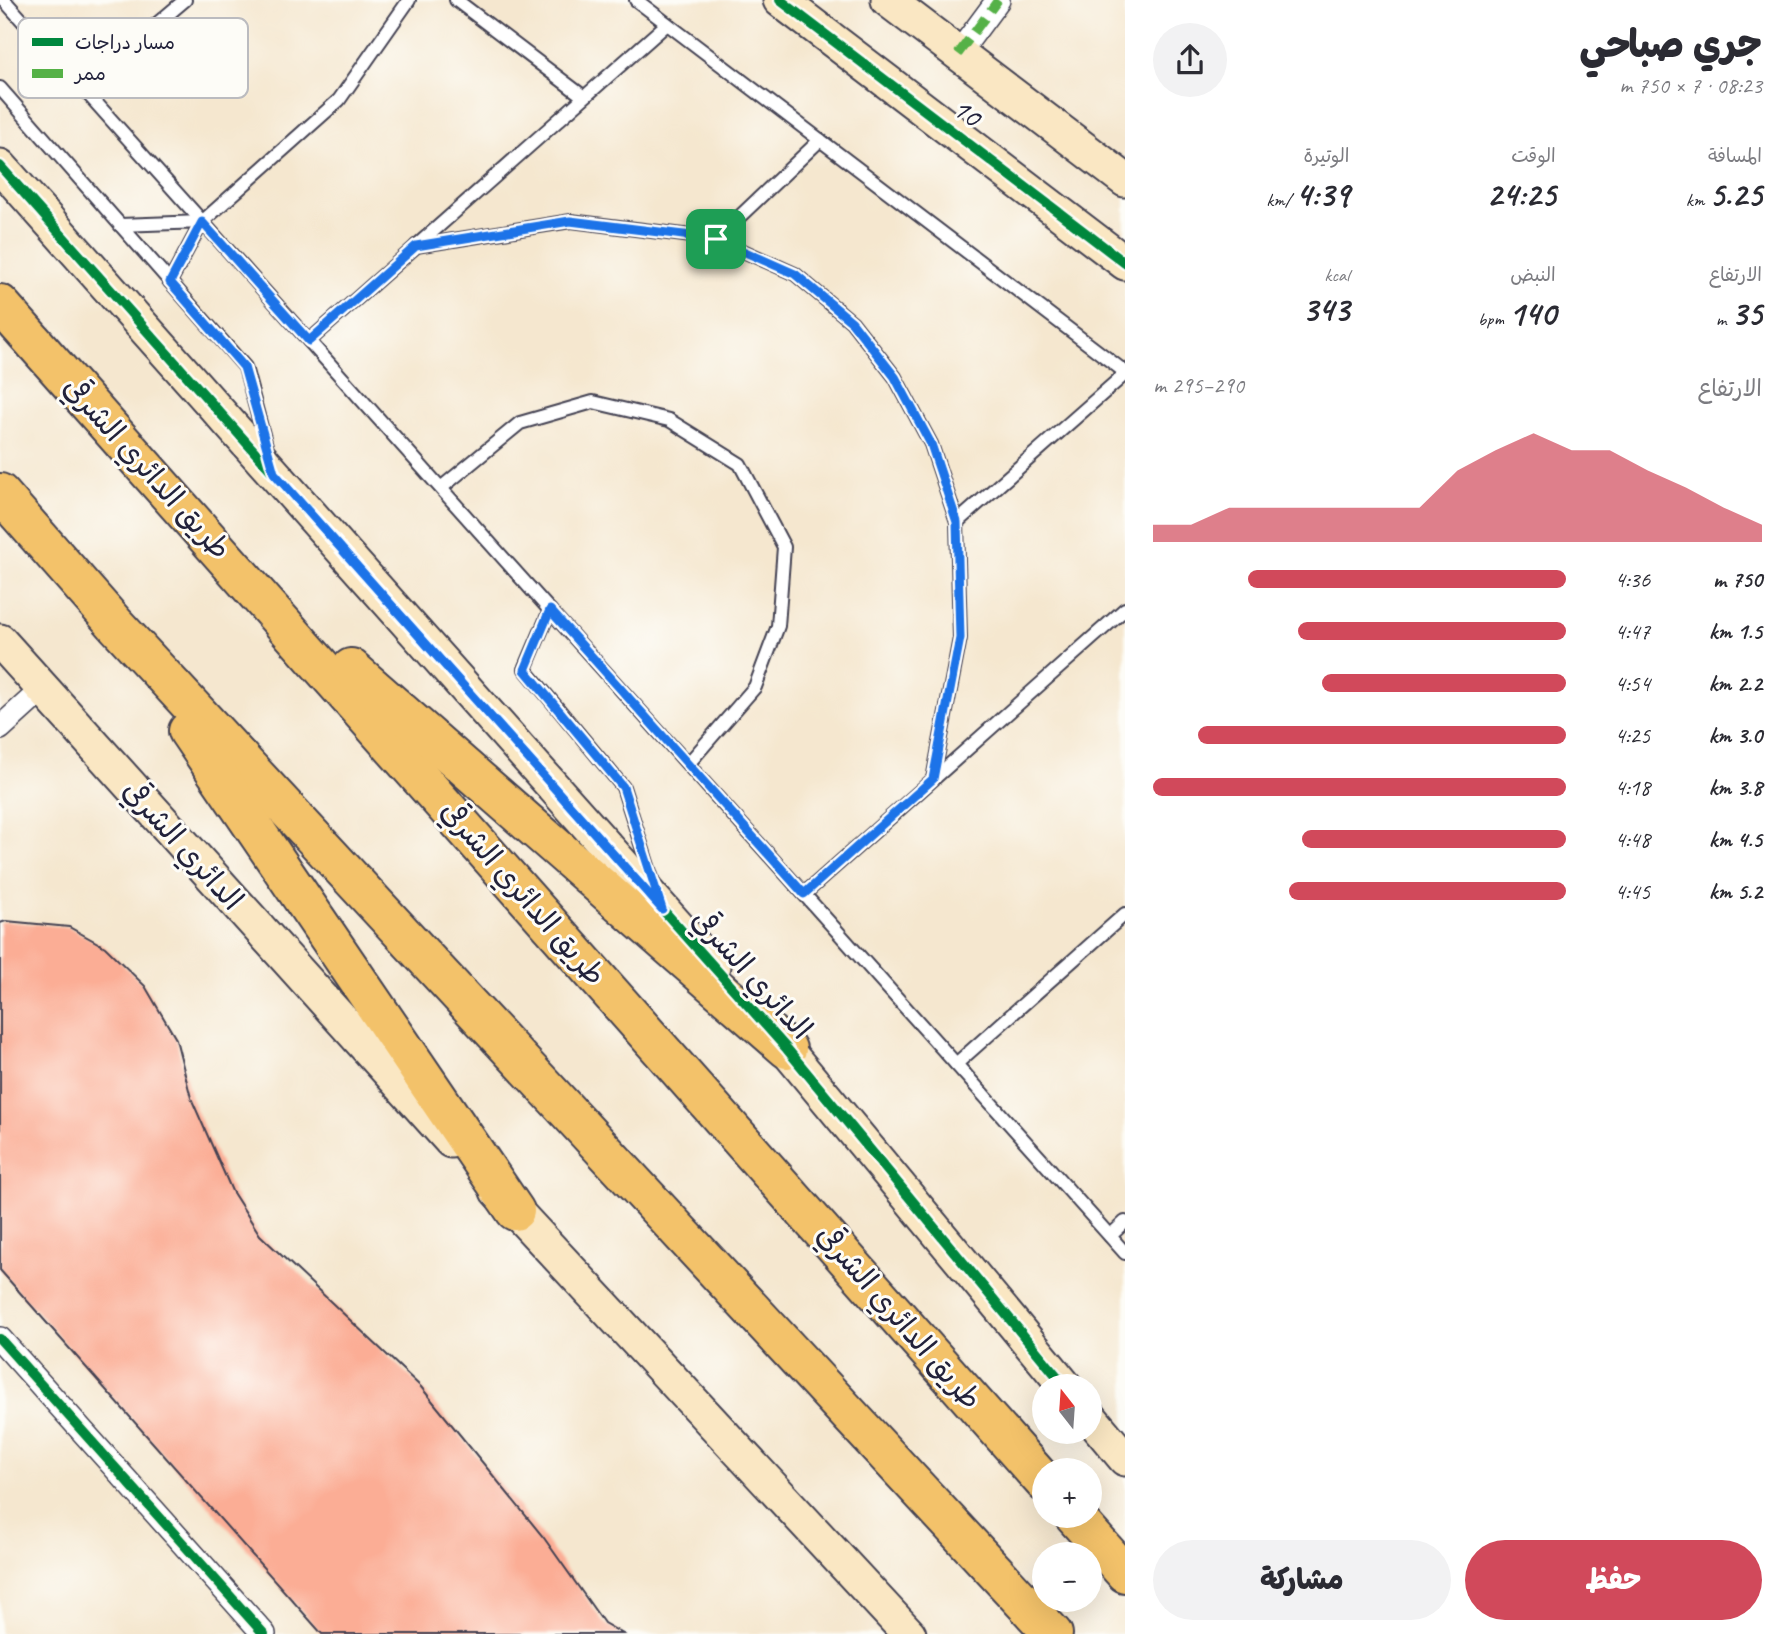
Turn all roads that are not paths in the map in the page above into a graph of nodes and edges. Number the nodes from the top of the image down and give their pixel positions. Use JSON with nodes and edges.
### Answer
{"nodes":[{"id":1,"x":4,"y":0,"type":"edge"},
{"id":2,"x":185,"y":0,"type":"edge"},
{"id":3,"x":409,"y":0,"type":"edge"},
{"id":4,"x":456,"y":0,"type":"edge"},
{"id":5,"x":636,"y":0,"type":"edge"},
{"id":6,"x":780,"y":0,"type":"edge"},
{"id":7,"x":888,"y":0,"type":"edge"},
{"id":8,"x":998,"y":0,"type":"edge"},
{"id":9,"x":20,"y":18,"type":"edge"},
{"id":10,"x":164,"y":18,"type":"edge"},
{"id":11,"x":667,"y":24,"type":"junction"},
{"id":12,"x":958,"y":54,"type":"junction"},
{"id":13,"x":0,"y":88,"type":"edge"},
{"id":14,"x":584,"y":97,"type":"junction"},
{"id":15,"x":92,"y":98,"type":"edge"},
{"id":16,"x":820,"y":140,"type":"junction"},
{"id":17,"x":0,"y":166,"type":"edge"},
{"id":18,"x":1125,"y":180,"type":"edge"},
{"id":19,"x":202,"y":222,"type":"junction"},
{"id":20,"x":121,"y":225,"type":"junction"},
{"id":21,"x":716,"y":239,"type":"junction"},
{"id":22,"x":416,"y":246,"type":"junction"},
{"id":23,"x":1125,"y":263,"type":"edge"},
{"id":24,"x":170,"y":282,"type":"junction"},
{"id":25,"x":0,"y":304,"type":"edge"},
{"id":26,"x":309,"y":341,"type":"junction"},
{"id":27,"x":1125,"y":373,"type":"edge"},
{"id":28,"x":274,"y":473,"type":"junction"},
{"id":29,"x":441,"y":488,"type":"junction"},
{"id":30,"x":0,"y":493,"type":"edge"},
{"id":31,"x":957,"y":522,"type":"junction"},
{"id":32,"x":233,"y":564,"type":"junction"},
{"id":33,"x":1125,"y":609,"type":"edge"},
{"id":34,"x":550,"y":610,"type":"junction"},
{"id":35,"x":116,"y":625,"type":"junction"},
{"id":36,"x":4,"y":654,"type":"edge"},
{"id":37,"x":43,"y":689,"type":"junction"},
{"id":38,"x":0,"y":728,"type":"edge"},
{"id":39,"x":688,"y":764,"type":"junction"},
{"id":40,"x":933,"y":779,"type":"junction"},
{"id":41,"x":804,"y":894,"type":"junction"},
{"id":42,"x":662,"y":909,"type":"junction"},
{"id":43,"x":1125,"y":914,"type":"edge"},
{"id":44,"x":787,"y":1049,"type":"junction"},
{"id":45,"x":956,"y":1064,"type":"junction"},
{"id":46,"x":515,"y":1211,"type":"junction"},
{"id":47,"x":1125,"y":1222,"type":"edge"},
{"id":48,"x":1110,"y":1236,"type":"junction"},
{"id":49,"x":1125,"y":1253,"type":"edge"},
{"id":50,"x":0,"y":1339,"type":"edge"},
{"id":51,"x":1055,"y":1374,"type":"edge"},
{"id":52,"x":1102,"y":1431,"type":"edge"},
{"id":53,"x":1125,"y":1459,"type":"edge"},
{"id":54,"x":1032,"y":1468,"type":"edge"},
{"id":55,"x":1085,"y":1528,"type":"edge"},
{"id":56,"x":1125,"y":1573,"type":"edge"},
{"id":57,"x":264,"y":1634,"type":"edge"},
{"id":58,"x":909,"y":1634,"type":"edge"},
{"id":59,"x":1053,"y":1634,"type":"edge"}],
"edges":[{"from":1,"to":9,"type":"lane"},
{"from":2,"to":10,"type":"lane"},
{"from":3,"to":19,"type":"lane"},
{"from":4,"to":14,"type":"lane"},
{"from":5,"to":11,"type":"lane"},
{"from":6,"to":23,"type":"street","name":"10"},
{"from":7,"to":12,"type":"street","name":"10"},
{"from":8,"to":12,"type":"street"},
{"from":11,"to":14,"type":"lane"},
{"from":11,"to":16,"type":"lane"},
{"from":12,"to":18,"type":"street","name":"10"},
{"from":13,"to":20,"type":"lane"},
{"from":14,"to":22,"type":"lane"},
{"from":15,"to":19,"type":"lane"},
{"from":16,"to":21,"type":"lane"},
{"from":16,"to":27,"type":"lane"},
{"from":17,"to":28,"type":"street","name":"الدائري الشرقي"},
{"from":19,"to":20,"type":"lane"},
{"from":19,"to":24,"type":"lane"},
{"from":19,"to":26,"type":"lane"},
{"from":20,"to":24,"type":"lane"},
{"from":21,"to":22,"type":"lane"},
{"from":21,"to":31,"type":"lane"},
{"from":22,"to":26,"type":"lane"},
{"from":24,"to":28,"type":"lane"},
{"from":25,"to":32,"type":"highway","name":"طريق الدائري الشرقي"},
{"from":26,"to":29,"type":"lane"},
{"from":27,"to":31,"type":"lane"},
{"from":28,"to":42,"type":"street","name":"الدائري الشرقي"},
{"from":29,"to":34,"type":"lane"},
{"from":29,"to":39,"type":"lane"},
{"from":30,"to":35,"type":"highway"},
{"from":31,"to":40,"type":"lane"},
{"from":32,"to":44,"type":"highway"},
{"from":32,"to":54,"type":"highway","name":"طريق الدائري الشرقي"},
{"from":33,"to":40,"type":"lane"},
{"from":34,"to":39,"type":"lane"},
{"from":34,"to":42,"type":"lane"},
{"from":35,"to":46,"type":"highway"},
{"from":35,"to":59,"type":"highway"},
{"from":36,"to":37,"type":"street","name":"الدائري الشرقي"},
{"from":37,"to":38,"type":"street"},
{"from":37,"to":46,"type":"street","name":"الدائري الشرقي"},
{"from":39,"to":41,"type":"lane"},
{"from":40,"to":41,"type":"lane"},
{"from":41,"to":45,"type":"lane"},
{"from":42,"to":44,"type":"street","name":"الدائري الشرقي"},
{"from":43,"to":45,"type":"lane"},
{"from":44,"to":51,"type":"street","name":"الدائري الشرقي"},
{"from":45,"to":48,"type":"lane"},
{"from":46,"to":58,"type":"street","name":"الدائري الشرقي"},
{"from":47,"to":48,"type":"lane"},
{"from":48,"to":49,"type":"lane"},
{"from":50,"to":57,"type":"street"},
{"from":52,"to":53,"type":"street"},
{"from":55,"to":56,"type":"highway"}]}
